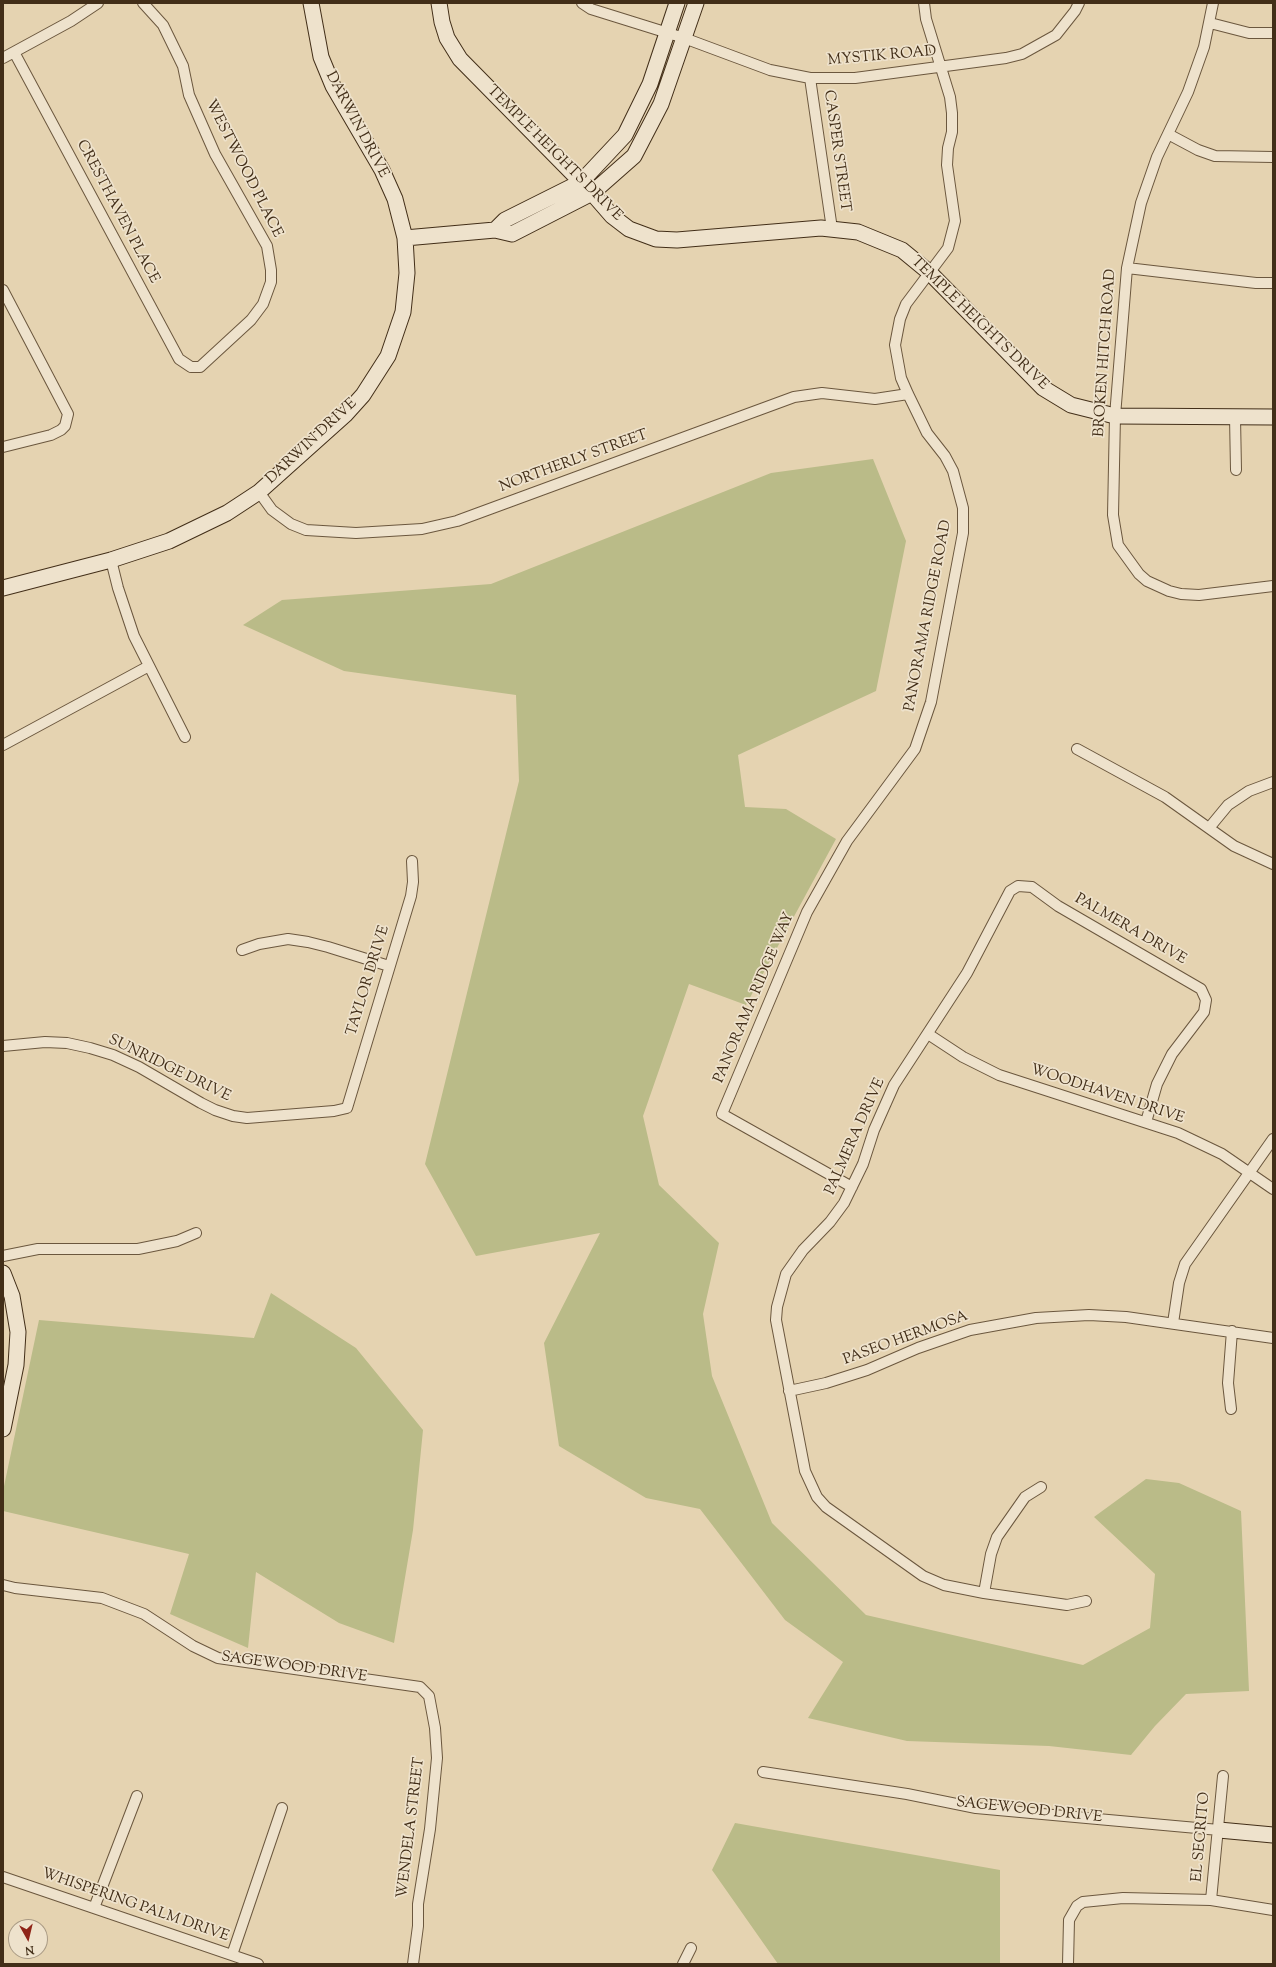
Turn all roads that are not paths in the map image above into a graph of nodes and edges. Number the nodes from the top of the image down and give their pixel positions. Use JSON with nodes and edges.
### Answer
{"nodes":[{"id":1,"x":98,"y":3,"type":"edge"},
{"id":2,"x":143,"y":3,"type":"edge"},
{"id":3,"x":311,"y":3,"type":"edge"},
{"id":4,"x":439,"y":3,"type":"edge"},
{"id":5,"x":582,"y":3,"type":"edge"},
{"id":6,"x":677,"y":3,"type":"edge"},
{"id":7,"x":696,"y":3,"type":"edge"},
{"id":8,"x":924,"y":3,"type":"edge"},
{"id":9,"x":1079,"y":3,"type":"edge"},
{"id":10,"x":1213,"y":3,"type":"edge"},
{"id":11,"x":1210,"y":23,"type":"junction"},
{"id":12,"x":667,"y":33,"type":"junction"},
{"id":13,"x":1273,"y":33,"type":"edge"},
{"id":14,"x":684,"y":38,"type":"junction"},
{"id":15,"x":14,"y":52,"type":"junction"},
{"id":16,"x":3,"y":58,"type":"edge"},
{"id":17,"x":940,"y":67,"type":"junction"},
{"id":18,"x":810,"y":78,"type":"junction"},
{"id":19,"x":1168,"y":134,"type":"junction"},
{"id":20,"x":1273,"y":157,"type":"edge"},
{"id":21,"x":582,"y":182,"type":"junction"},
{"id":22,"x":592,"y":193,"type":"junction"},
{"id":23,"x":832,"y":229,"type":"junction"},
{"id":24,"x":495,"y":230,"type":"junction"},
{"id":25,"x":405,"y":238,"type":"junction"},
{"id":26,"x":1127,"y":268,"type":"junction"},
{"id":27,"x":930,"y":273,"type":"junction"},
{"id":28,"x":1273,"y":283,"type":"edge"},
{"id":29,"x":3,"y":290,"type":"edge"},
{"id":30,"x":206,"y":362,"type":"joint"},
{"id":31,"x":908,"y":394,"type":"junction"},
{"id":32,"x":1115,"y":416,"type":"junction"},
{"id":33,"x":1235,"y":417,"type":"junction"},
{"id":34,"x":1273,"y":417,"type":"edge"},
{"id":35,"x":3,"y":447,"type":"edge"},
{"id":36,"x":1236,"y":470,"type":"dead end"},
{"id":37,"x":259,"y":492,"type":"junction"},
{"id":38,"x":111,"y":560,"type":"junction"},
{"id":39,"x":1273,"y":586,"type":"edge"},
{"id":40,"x":3,"y":588,"type":"edge"},
{"id":41,"x":149,"y":666,"type":"junction"},
{"id":42,"x":185,"y":737,"type":"dead end"},
{"id":43,"x":3,"y":745,"type":"edge"},
{"id":44,"x":1077,"y":749,"type":"dead end"},
{"id":45,"x":1273,"y":782,"type":"edge"},
{"id":46,"x":1209,"y":828,"type":"junction"},
{"id":47,"x":847,"y":841,"type":"joint"},
{"id":48,"x":412,"y":861,"type":"dead end"},
{"id":49,"x":1273,"y":864,"type":"edge"},
{"id":50,"x":242,"y":950,"type":"dead end"},
{"id":51,"x":389,"y":966,"type":"junction"},
{"id":52,"x":928,"y":1034,"type":"junction"},
{"id":53,"x":3,"y":1046,"type":"edge"},
{"id":54,"x":347,"y":1108,"type":"joint"},
{"id":55,"x":1146,"y":1122,"type":"junction"},
{"id":56,"x":1273,"y":1139,"type":"edge"},
{"id":57,"x":1249,"y":1172,"type":"junction"},
{"id":58,"x":852,"y":1187,"type":"junction"},
{"id":59,"x":1273,"y":1189,"type":"edge"},
{"id":60,"x":196,"y":1233,"type":"dead end"},
{"id":61,"x":3,"y":1256,"type":"edge"},
{"id":62,"x":3,"y":1273,"type":"edge"},
{"id":63,"x":1173,"y":1323,"type":"junction"},
{"id":64,"x":1232,"y":1331,"type":"junction"},
{"id":65,"x":1273,"y":1338,"type":"edge"},
{"id":66,"x":789,"y":1391,"type":"junction"},
{"id":67,"x":1231,"y":1409,"type":"dead end"},
{"id":68,"x":3,"y":1429,"type":"edge"},
{"id":69,"x":1041,"y":1487,"type":"dead end"},
{"id":70,"x":3,"y":1585,"type":"edge"},
{"id":71,"x":984,"y":1593,"type":"junction"},
{"id":72,"x":1086,"y":1601,"type":"dead end"},
{"id":73,"x":429,"y":1696,"type":"joint"},
{"id":74,"x":763,"y":1772,"type":"dead end"},
{"id":75,"x":1223,"y":1776,"type":"dead end"},
{"id":76,"x":137,"y":1796,"type":"dead end"},
{"id":77,"x":282,"y":1808,"type":"dead end"},
{"id":78,"x":1219,"y":1830,"type":"junction"},
{"id":79,"x":1273,"y":1835,"type":"edge"},
{"id":80,"x":3,"y":1877,"type":"edge"},
{"id":81,"x":1211,"y":1900,"type":"junction"},
{"id":82,"x":94,"y":1908,"type":"junction"},
{"id":83,"x":1273,"y":1910,"type":"edge"},
{"id":84,"x":691,"y":1948,"type":"dead end"},
{"id":85,"x":232,"y":1955,"type":"junction"},
{"id":86,"x":258,"y":1964,"type":"edge"},
{"id":87,"x":413,"y":1964,"type":"edge"},
{"id":88,"x":683,"y":1964,"type":"edge"},
{"id":89,"x":1068,"y":1964,"type":"edge"}],
"edges":[{"from":1,"to":15,"type":"street"},
{"from":2,"to":30,"type":"street","name":"WESTWOOD PLACE"},
{"from":3,"to":25,"type":"street","name":"DARWIN DRIVE"},
{"from":4,"to":21,"type":"street","name":"TEMPLE HEIGHTS DRIVE"},
{"from":5,"to":12,"type":"street","name":"MYSTIK ROAD"},
{"from":6,"to":12,"type":"street"},
{"from":7,"to":14,"type":"street"},
{"from":8,"to":17,"type":"street","name":"PANORAMA RIDGE ROAD"},
{"from":9,"to":17,"type":"street","name":"MYSTIK ROAD"},
{"from":10,"to":11,"type":"street","name":"BROKEN HITCH ROAD"},
{"from":11,"to":13,"type":"street"},
{"from":11,"to":19,"type":"street","name":"BROKEN HITCH ROAD"},
{"from":12,"to":14,"type":"street","name":"MYSTIK ROAD"},
{"from":12,"to":21,"type":"street"},
{"from":14,"to":18,"type":"street","name":"MYSTIK ROAD"},
{"from":14,"to":22,"type":"street"},
{"from":15,"to":16,"type":"street"},
{"from":15,"to":30,"type":"street","name":"CRESTHAVEN PLACE"},
{"from":17,"to":18,"type":"street","name":"MYSTIK ROAD"},
{"from":17,"to":27,"type":"street","name":"PANORAMA RIDGE ROAD"},
{"from":18,"to":23,"type":"street","name":"CASPER STREET"},
{"from":19,"to":20,"type":"street"},
{"from":19,"to":26,"type":"street","name":"BROKEN HITCH ROAD"},
{"from":21,"to":22,"type":"street","name":"TEMPLE HEIGHTS DRIVE"},
{"from":21,"to":24,"type":"street"},
{"from":22,"to":23,"type":"street","name":"TEMPLE HEIGHTS DRIVE"},
{"from":22,"to":24,"type":"street"},
{"from":23,"to":27,"type":"street","name":"TEMPLE HEIGHTS DRIVE"},
{"from":24,"to":25,"type":"street"},
{"from":25,"to":37,"type":"street","name":"DARWIN DRIVE"},
{"from":26,"to":28,"type":"street"},
{"from":26,"to":32,"type":"street","name":"BROKEN HITCH ROAD"},
{"from":27,"to":31,"type":"street","name":"PANORAMA RIDGE ROAD"},
{"from":27,"to":32,"type":"street","name":"TEMPLE HEIGHTS DRIVE"},
{"from":29,"to":35,"type":"street"},
{"from":31,"to":37,"type":"street","name":"NORTHERLY STREET"},
{"from":31,"to":47,"type":"street","name":"PANORAMA RIDGE ROAD"},
{"from":32,"to":33,"type":"street","name":"TEMPLE HEIGHTS DRIVE"},
{"from":32,"to":39,"type":"street","name":"BROKEN HITCH ROAD"},
{"from":33,"to":34,"type":"street","name":"TEMPLE HEIGHTS DRIVE"},
{"from":33,"to":36,"type":"street"},
{"from":37,"to":38,"type":"street","name":"DARWIN DRIVE"},
{"from":38,"to":40,"type":"street","name":"DARWIN DRIVE"},
{"from":38,"to":41,"type":"street"},
{"from":41,"to":42,"type":"street"},
{"from":41,"to":43,"type":"street"},
{"from":44,"to":46,"type":"street"},
{"from":45,"to":46,"type":"street"},
{"from":46,"to":49,"type":"street"},
{"from":47,"to":58,"type":"street","name":"PANORAMA RIDGE WAY"},
{"from":48,"to":51,"type":"street","name":"TAYLOR DRIVE"},
{"from":50,"to":51,"type":"street"},
{"from":51,"to":54,"type":"street","name":"TAYLOR DRIVE"},
{"from":52,"to":55,"type":"street","name":"WOODHAVEN DRIVE"},
{"from":52,"to":55,"type":"street","name":"PALMERA DRIVE"},
{"from":52,"to":58,"type":"street","name":"PALMERA DRIVE"},
{"from":53,"to":54,"type":"street","name":"SUNRIDGE DRIVE"},
{"from":55,"to":57,"type":"street","name":"WOODHAVEN DRIVE"},
{"from":56,"to":57,"type":"street"},
{"from":57,"to":59,"type":"street","name":"WOODHAVEN DRIVE"},
{"from":57,"to":63,"type":"street"},
{"from":58,"to":66,"type":"street","name":"PALMERA DRIVE"},
{"from":60,"to":61,"type":"street"},
{"from":62,"to":68,"type":"street"},
{"from":63,"to":64,"type":"street","name":"PASEO HERMOSA"},
{"from":63,"to":66,"type":"street","name":"PASEO HERMOSA"},
{"from":64,"to":65,"type":"street","name":"PASEO HERMOSA"},
{"from":64,"to":67,"type":"street"},
{"from":66,"to":71,"type":"street","name":"PALMERA DRIVE"},
{"from":69,"to":71,"type":"street"},
{"from":70,"to":73,"type":"street","name":"SAGEWOOD DRIVE"},
{"from":71,"to":72,"type":"street","name":"PALMERA DRIVE"},
{"from":73,"to":87,"type":"street","name":"WENDELA STREET"},
{"from":74,"to":78,"type":"street","name":"SAGEWOOD DRIVE"},
{"from":75,"to":78,"type":"street","name":"EL SECRITO"},
{"from":76,"to":82,"type":"street"},
{"from":77,"to":85,"type":"street"},
{"from":78,"to":79,"type":"street","name":"SAGEWOOD DRIVE"},
{"from":78,"to":81,"type":"street","name":"EL SECRITO"},
{"from":80,"to":82,"type":"street","name":"WHISPERING PALM DRIVE"},
{"from":81,"to":83,"type":"street"},
{"from":81,"to":89,"type":"street"},
{"from":82,"to":85,"type":"street","name":"WHISPERING PALM DRIVE"},
{"from":84,"to":88,"type":"street"},
{"from":85,"to":86,"type":"street","name":"WHISPERING PALM DRIVE"}]}
